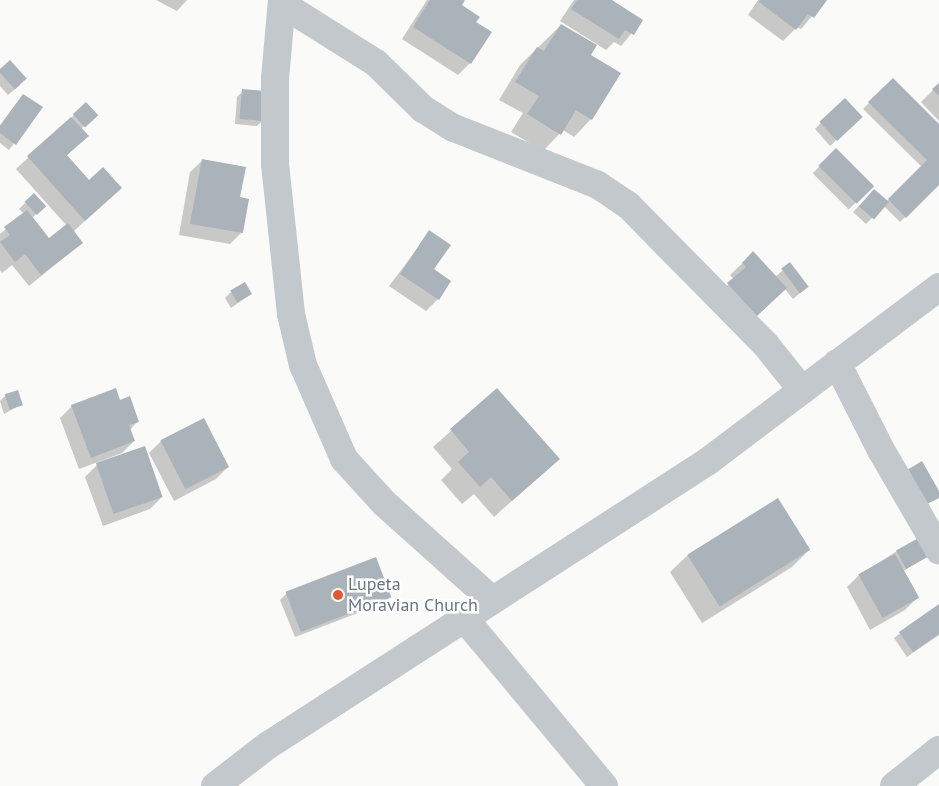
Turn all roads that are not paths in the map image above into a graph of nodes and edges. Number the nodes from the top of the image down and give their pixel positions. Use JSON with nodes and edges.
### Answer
{"nodes":[{"id":1,"x":282,"y":2,"type":"edge"},
{"id":2,"x":939,"y":287,"type":"edge"},
{"id":3,"x":837,"y":363,"type":"junction"},
{"id":4,"x":802,"y":390,"type":"junction"},
{"id":5,"x":939,"y":550,"type":"edge"},
{"id":6,"x":491,"y":599,"type":"junction"},
{"id":7,"x":464,"y":618,"type":"junction"},
{"id":8,"x":939,"y":750,"type":"edge"},
{"id":9,"x":215,"y":786,"type":"edge"},
{"id":10,"x":604,"y":786,"type":"edge"},
{"id":11,"x":894,"y":786,"type":"edge"}],
"edges":[{"from":1,"to":4,"type":"street"},
{"from":1,"to":6,"type":"street"},
{"from":2,"to":3,"type":"street"},
{"from":3,"to":4,"type":"street"},
{"from":3,"to":5,"type":"street"},
{"from":4,"to":6,"type":"street"},
{"from":6,"to":7,"type":"street"},
{"from":7,"to":9,"type":"street"},
{"from":7,"to":10,"type":"street"},
{"from":8,"to":11,"type":"street"}]}
